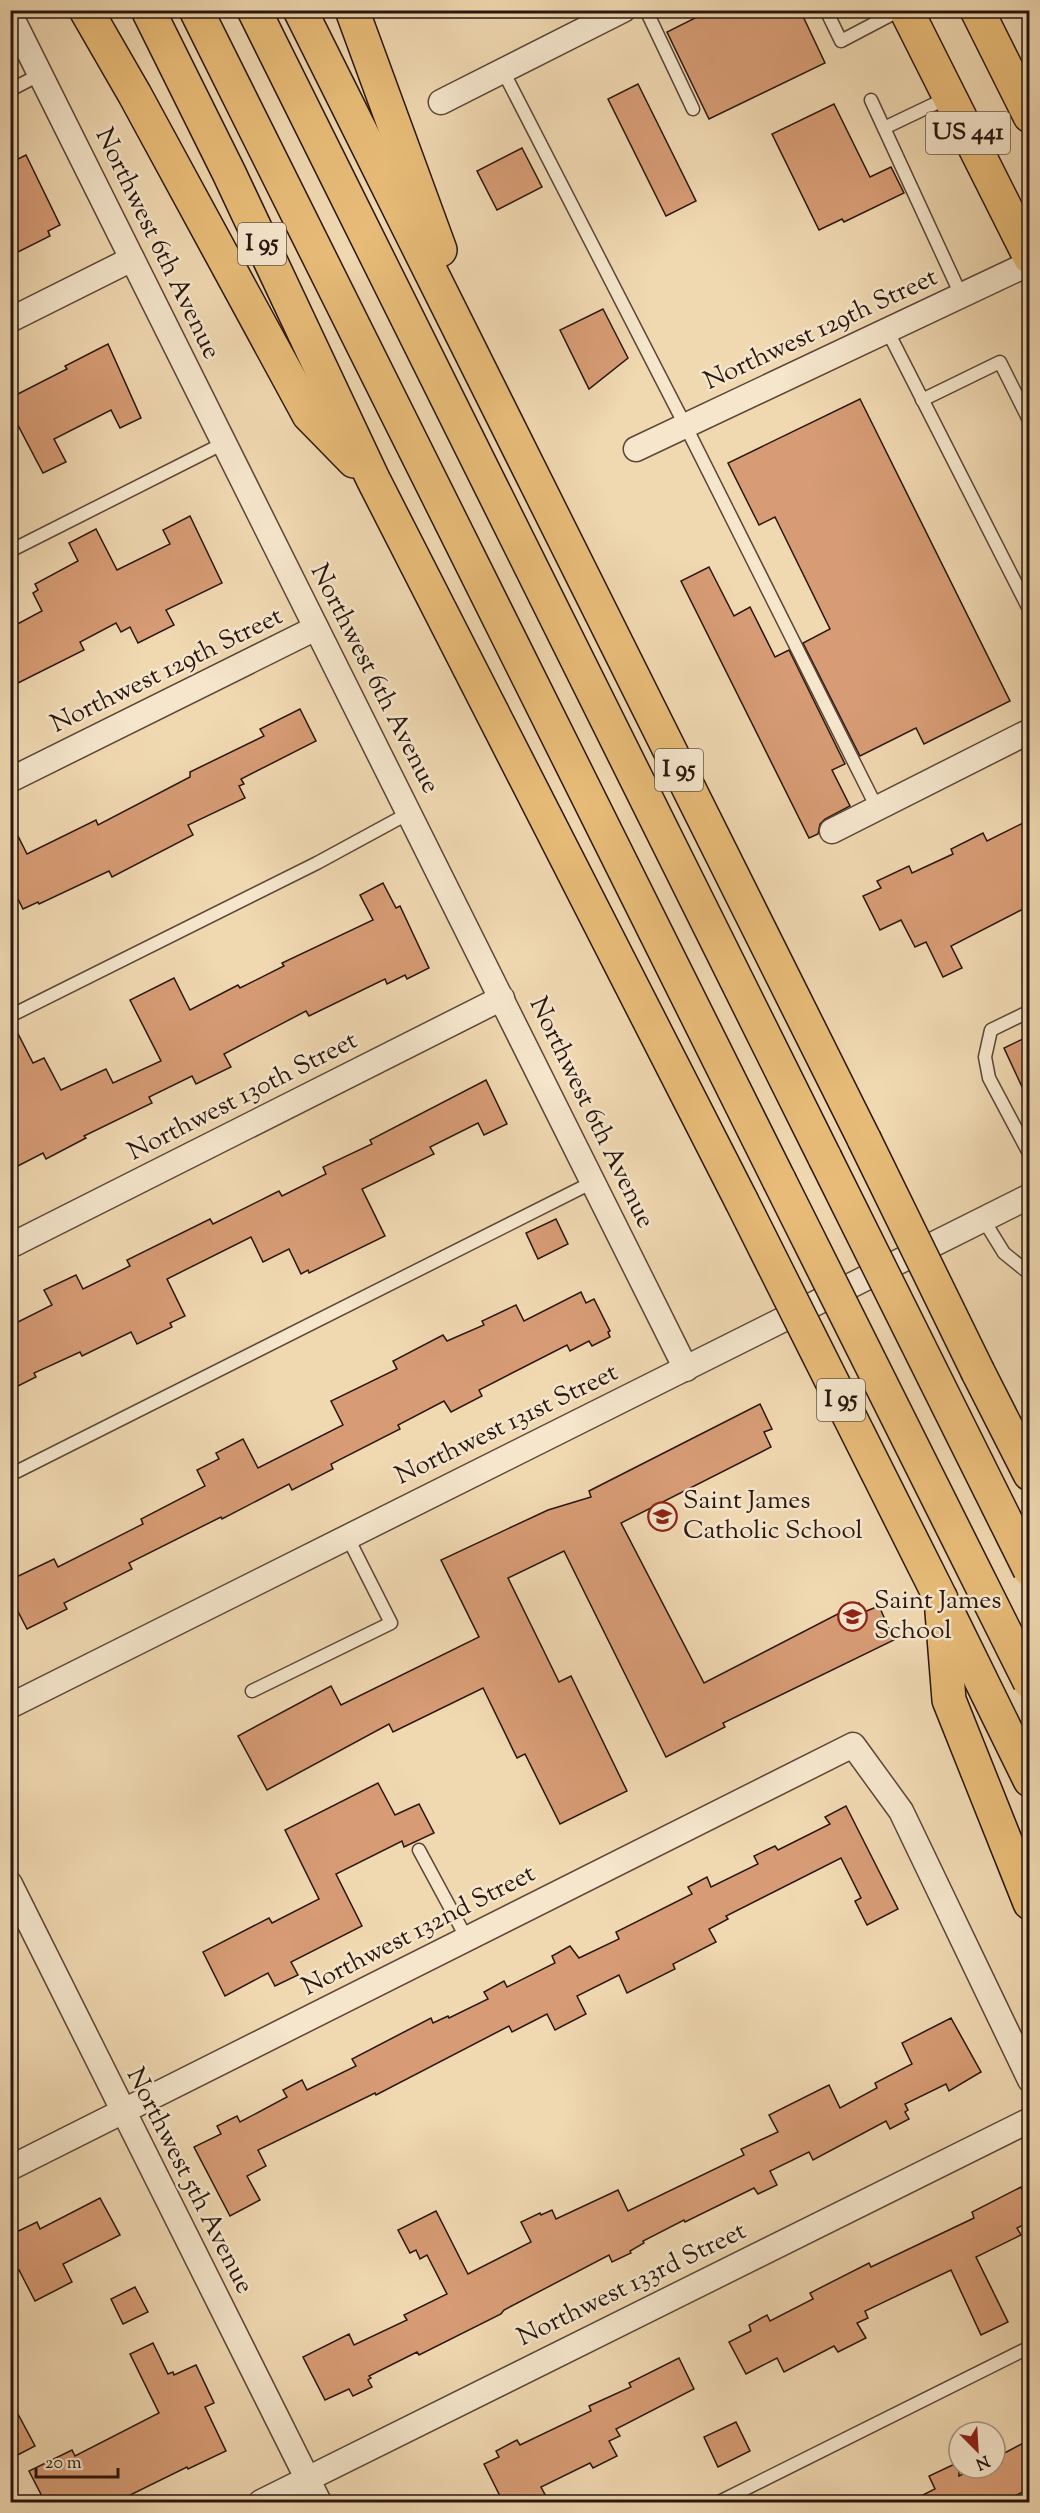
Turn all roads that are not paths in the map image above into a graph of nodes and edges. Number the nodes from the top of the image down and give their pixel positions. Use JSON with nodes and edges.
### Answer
{"nodes":[{"id":1,"x":86,"y":10,"type":"edge"},
{"id":2,"x":148,"y":10,"type":"edge"},
{"id":3,"x":196,"y":10,"type":"edge"},
{"id":4,"x":254,"y":10,"type":"edge"},
{"id":5,"x":300,"y":10,"type":"edge"},
{"id":6,"x":352,"y":10,"type":"edge"},
{"id":7,"x":623,"y":10,"type":"edge"},
{"id":8,"x":646,"y":10,"type":"edge"},
{"id":9,"x":826,"y":10,"type":"edge"},
{"id":10,"x":900,"y":10,"type":"edge"},
{"id":11,"x":906,"y":10,"type":"edge"},
{"id":12,"x":977,"y":10,"type":"edge"},
{"id":13,"x":10,"y":14,"type":"edge"},
{"id":14,"x":503,"y":71,"type":"junction"},
{"id":15,"x":41,"y":74,"type":"junction"},
{"id":16,"x":10,"y":90,"type":"edge"},
{"id":17,"x":950,"y":97,"type":"junction"},
{"id":18,"x":871,"y":100,"type":"dead end"},
{"id":19,"x":441,"y":102,"type":"dead end"},
{"id":20,"x":693,"y":109,"type":"dead end"},
{"id":21,"x":1029,"y":116,"type":"edge"},
{"id":22,"x":884,"y":128,"type":"junction"},
{"id":23,"x":993,"y":182,"type":"junction"},
{"id":24,"x":1029,"y":215,"type":"edge"},
{"id":25,"x":1029,"y":257,"type":"edge"},
{"id":26,"x":132,"y":259,"type":"junction"},
{"id":27,"x":1029,"y":263,"type":"edge"},
{"id":28,"x":961,"y":295,"type":"junction"},
{"id":29,"x":10,"y":320,"type":"edge"},
{"id":30,"x":887,"y":330,"type":"junction"},
{"id":31,"x":922,"y":400,"type":"junction"},
{"id":32,"x":495,"y":401,"type":"junction"},
{"id":33,"x":1029,"y":422,"type":"edge"},
{"id":34,"x":686,"y":425,"type":"junction"},
{"id":35,"x":224,"y":442,"type":"junction"},
{"id":36,"x":636,"y":448,"type":"dead end"},
{"id":37,"x":373,"y":479,"type":"junction"},
{"id":38,"x":10,"y":551,"type":"edge"},
{"id":39,"x":1029,"y":611,"type":"edge"},
{"id":40,"x":316,"y":628,"type":"junction"},
{"id":41,"x":1029,"y":731,"type":"edge"},
{"id":42,"x":10,"y":780,"type":"edge"},
{"id":43,"x":877,"y":808,"type":"junction"},
{"id":44,"x":409,"y":813,"type":"junction"},
{"id":45,"x":832,"y":831,"type":"dead end"},
{"id":46,"x":502,"y":998,"type":"junction"},
{"id":47,"x":1029,"y":1011,"type":"edge"},
{"id":48,"x":10,"y":1016,"type":"edge"},
{"id":49,"x":1029,"y":1155,"type":"edge"},
{"id":50,"x":593,"y":1182,"type":"junction"},
{"id":51,"x":1029,"y":1196,"type":"edge"},
{"id":52,"x":983,"y":1219,"type":"junction"},
{"id":53,"x":10,"y":1246,"type":"edge"},
{"id":54,"x":1029,"y":1274,"type":"edge"},
{"id":55,"x":686,"y":1369,"type":"junction"},
{"id":56,"x":978,"y":1372,"type":"junction"},
{"id":57,"x":1029,"y":1445,"type":"edge"},
{"id":58,"x":1029,"y":1474,"type":"edge"},
{"id":59,"x":10,"y":1475,"type":"edge"},
{"id":60,"x":347,"y":1536,"type":"junction"},
{"id":61,"x":1029,"y":1570,"type":"edge"},
{"id":62,"x":941,"y":1599,"type":"junction"},
{"id":63,"x":1029,"y":1682,"type":"edge"},
{"id":64,"x":252,"y":1691,"type":"dead end"},
{"id":65,"x":10,"y":1706,"type":"edge"},
{"id":66,"x":1029,"y":1780,"type":"edge"},
{"id":67,"x":420,"y":1850,"type":"dead end"},
{"id":68,"x":10,"y":1884,"type":"edge"},
{"id":69,"x":1029,"y":1903,"type":"edge"},
{"id":70,"x":467,"y":1939,"type":"junction"},
{"id":71,"x":1029,"y":2080,"type":"edge"},
{"id":72,"x":123,"y":2112,"type":"junction"},
{"id":73,"x":1029,"y":2120,"type":"edge"},
{"id":74,"x":10,"y":2169,"type":"edge"},
{"id":75,"x":1029,"y":2347,"type":"edge"},
{"id":76,"x":307,"y":2479,"type":"junction"},
{"id":77,"x":261,"y":2502,"type":"edge"},
{"id":78,"x":318,"y":2502,"type":"edge"},
{"id":79,"x":719,"y":2502,"type":"edge"}],
"edges":[{"from":1,"to":37,"type":"main road"},
{"from":2,"to":37,"type":"main road","number":"I 95"},
{"from":3,"to":63,"type":"main road","bridge":true},
{"from":4,"to":61,"type":"main road","bridge":true},
{"from":5,"to":32,"type":"main road","number":"I 95"},
{"from":6,"to":32,"type":"main road"},
{"from":7,"to":14,"type":"street"},
{"from":8,"to":20,"type":"lane"},
{"from":9,"to":10,"type":"lane"},
{"from":11,"to":17,"type":"main road","number":"US 441"},
{"from":12,"to":21,"type":"main road","number":"US 441"},
{"from":13,"to":15,"type":"street","name":"Northwest 6th Avenue"},
{"from":14,"to":19,"type":"street"},
{"from":14,"to":34,"type":"lane"},
{"from":15,"to":16,"type":"lane"},
{"from":15,"to":26,"type":"street","name":"Northwest 6th Avenue"},
{"from":17,"to":22,"type":"lane"},
{"from":17,"to":23,"type":"main road","number":"US 441"},
{"from":18,"to":22,"type":"lane"},
{"from":22,"to":28,"type":"lane"},
{"from":23,"to":24,"type":"main road"},
{"from":23,"to":25,"type":"main road","number":"US 441"},
{"from":26,"to":29,"type":"street"},
{"from":26,"to":35,"type":"street","name":"Northwest 6th Avenue"},
{"from":27,"to":28,"type":"street","name":"Northwest 129th Street"},
{"from":28,"to":30,"type":"street","name":"Northwest 129th Street"},
{"from":30,"to":31,"type":"lane"},
{"from":30,"to":34,"type":"street","name":"Northwest 129th Street"},
{"from":31,"to":33,"type":"lane"},
{"from":31,"to":39,"type":"lane"},
{"from":32,"to":56,"type":"main road","number":"I 95","bridge":true},
{"from":34,"to":36,"type":"street","name":"Northwest 129th Street"},
{"from":34,"to":43,"type":"lane"},
{"from":35,"to":38,"type":"lane"},
{"from":35,"to":40,"type":"street","name":"Northwest 6th Avenue"},
{"from":37,"to":62,"type":"main road","number":"I 95","bridge":true},
{"from":40,"to":42,"type":"street","name":"Northwest 129th Street"},
{"from":40,"to":44,"type":"street","name":"Northwest 6th Avenue"},
{"from":41,"to":43,"type":"street"},
{"from":43,"to":45,"type":"street"},
{"from":44,"to":46,"type":"street","name":"Northwest 6th Avenue"},
{"from":44,"to":48,"type":"lane"},
{"from":46,"to":50,"type":"street","name":"Northwest 6th Avenue"},
{"from":46,"to":53,"type":"street","name":"Northwest 130th Street"},
{"from":47,"to":49,"type":"lane"},
{"from":50,"to":55,"type":"street","name":"Northwest 6th Avenue"},
{"from":50,"to":59,"type":"lane"},
{"from":51,"to":52,"type":"street","name":"Northwest 131st Street"},
{"from":52,"to":54,"type":"lane"},
{"from":52,"to":55,"type":"street","name":"Northwest 131st Street"},
{"from":55,"to":60,"type":"street","name":"Northwest 131st Street"},
{"from":56,"to":57,"type":"main road"},
{"from":56,"to":58,"type":"main road","number":"I 95"},
{"from":60,"to":64,"type":"lane"},
{"from":60,"to":65,"type":"street","name":"Northwest 131st Street"},
{"from":62,"to":66,"type":"main road","number":"I 95"},
{"from":62,"to":69,"type":"main road"},
{"from":67,"to":70,"type":"lane"},
{"from":68,"to":72,"type":"street","name":"Northwest 5th Avenue"},
{"from":70,"to":71,"type":"street","name":"Northwest 132nd Street"},
{"from":70,"to":72,"type":"street","name":"Northwest 132nd Street"},
{"from":72,"to":74,"type":"street","name":"Northwest 132nd Street"},
{"from":72,"to":76,"type":"street","name":"Northwest 5th Avenue"},
{"from":73,"to":76,"type":"street","name":"Northwest 133rd Street"},
{"from":75,"to":79,"type":"lane"},
{"from":76,"to":77,"type":"street","name":"Northwest 133rd Street"},
{"from":76,"to":78,"type":"street","name":"Northwest 5th Avenue"}]}
